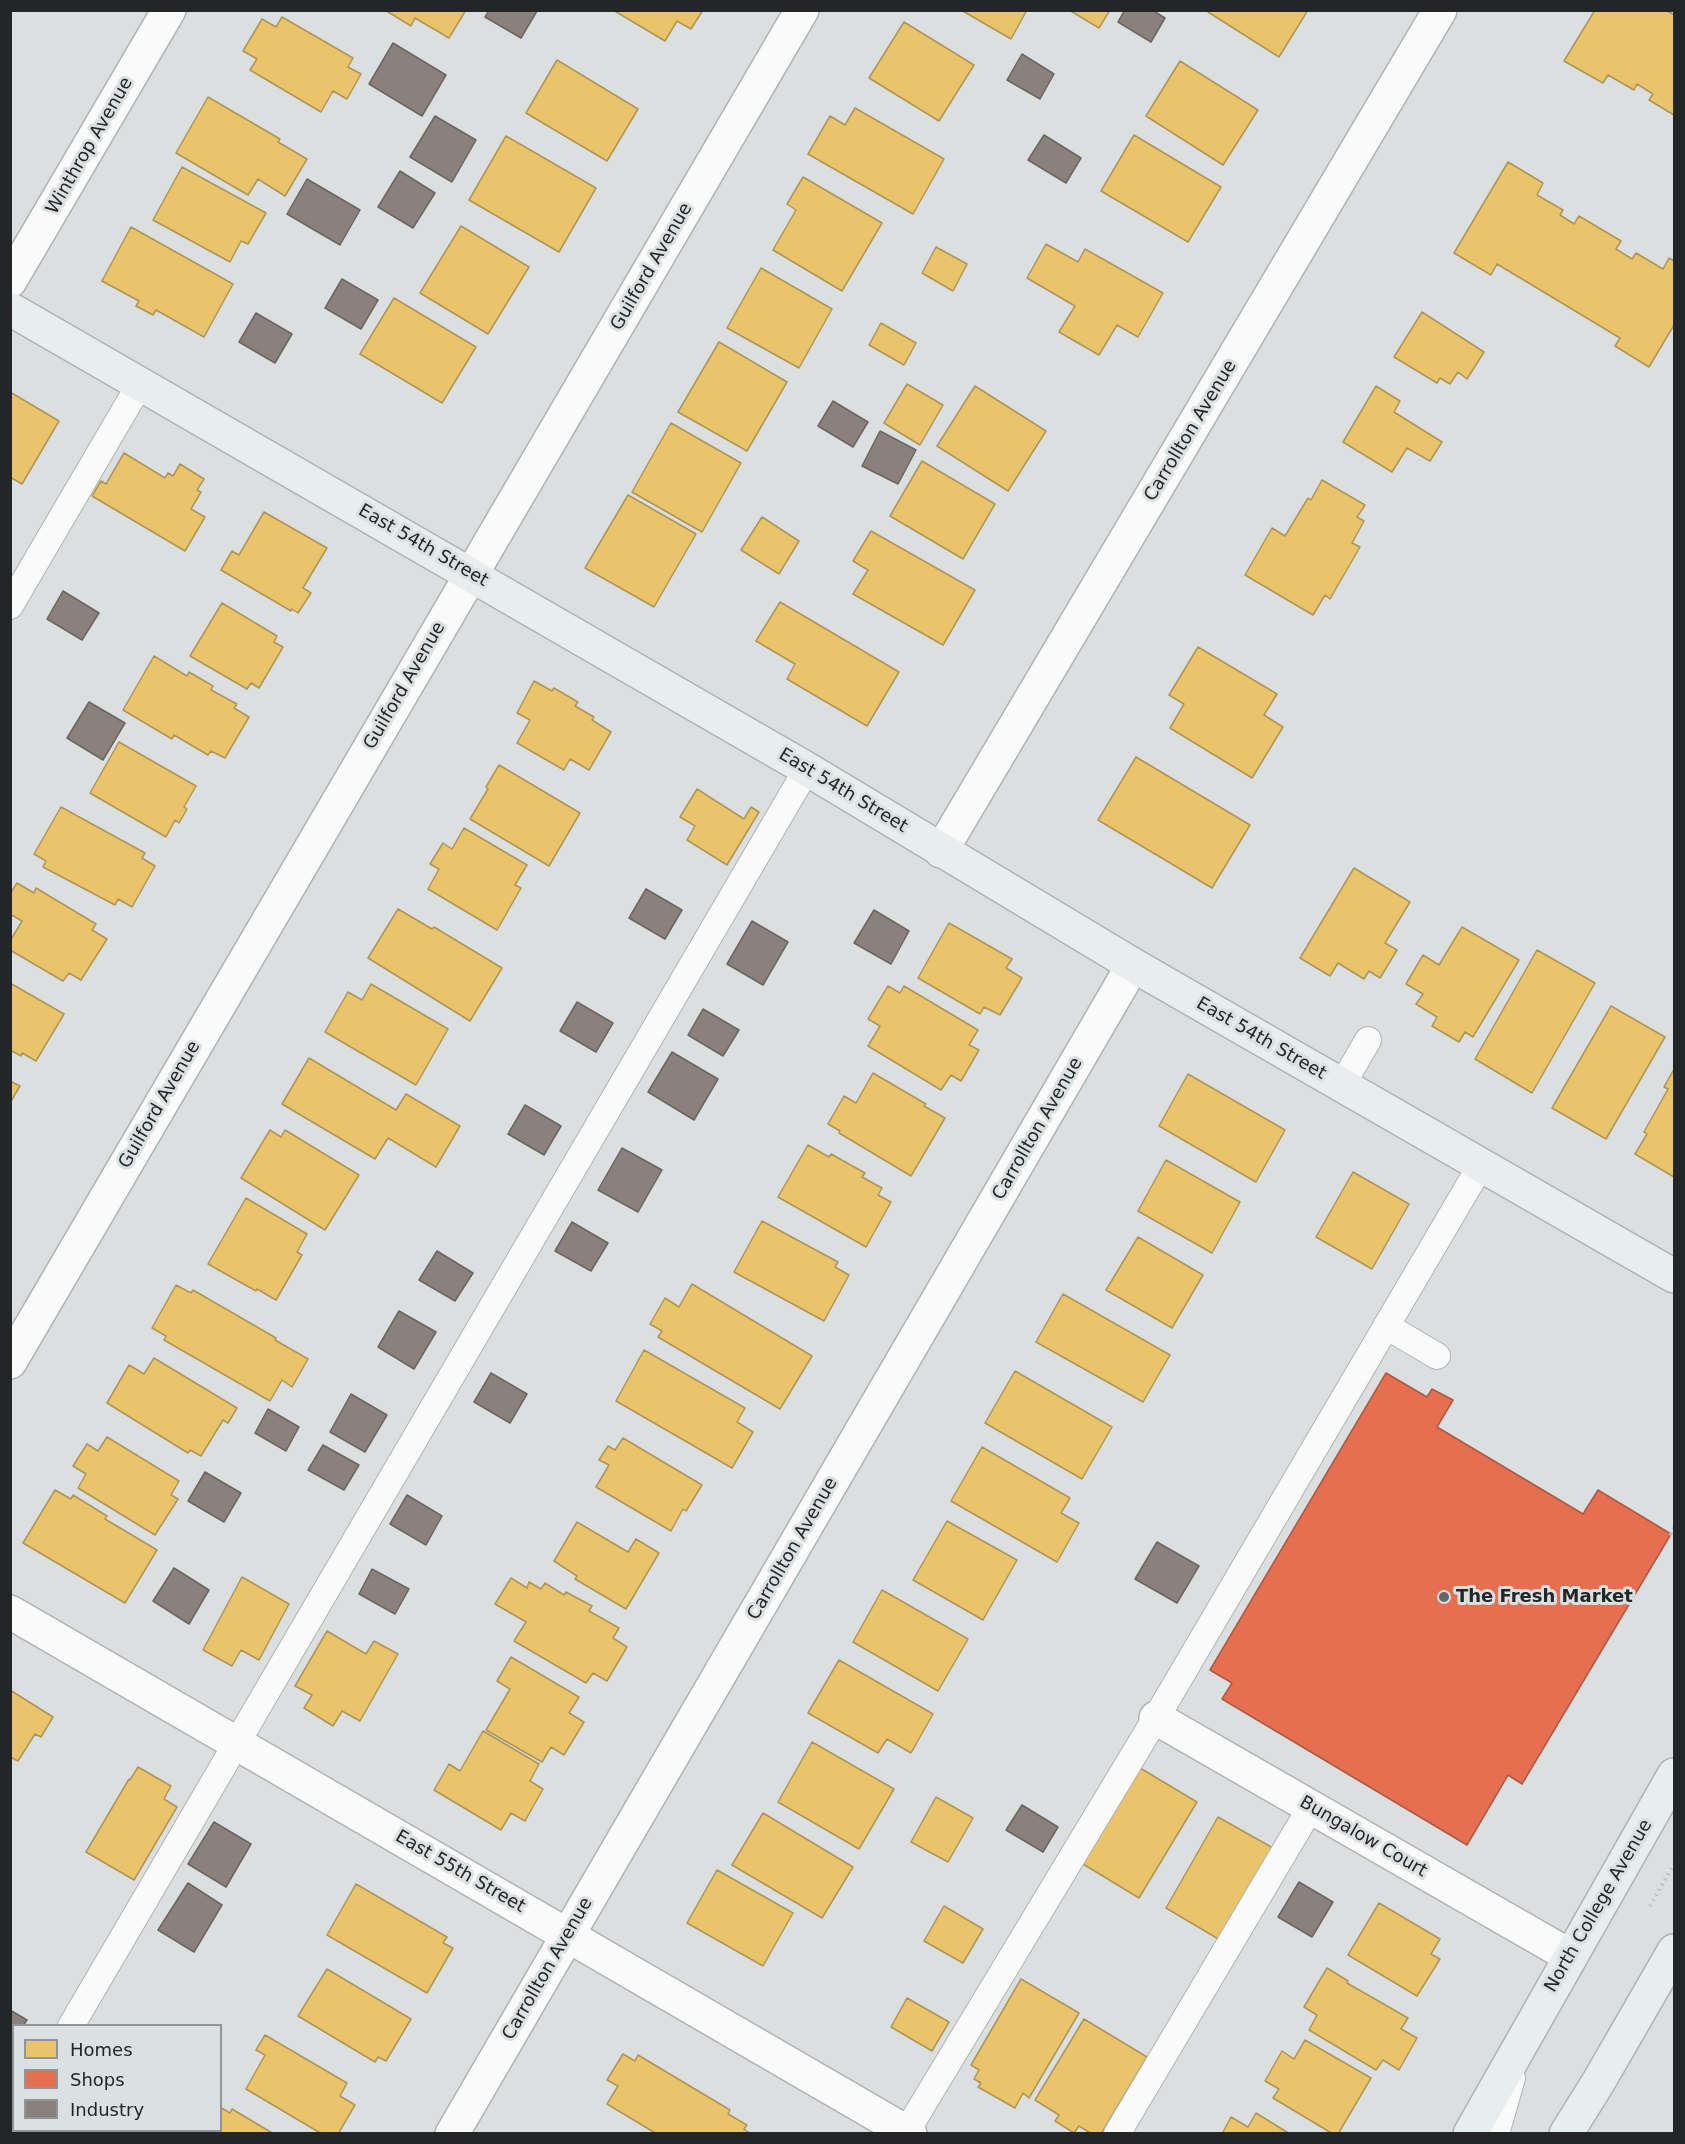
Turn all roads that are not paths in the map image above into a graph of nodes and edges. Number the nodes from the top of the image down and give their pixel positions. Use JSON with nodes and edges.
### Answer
{"nodes":[{"id":1,"x":169,"y":10,"type":"edge"},
{"id":2,"x":802,"y":10,"type":"edge"},
{"id":3,"x":1440,"y":10,"type":"edge"},
{"id":4,"x":10,"y":280,"type":"edge"},
{"id":5,"x":10,"y":309,"type":"edge"},
{"id":6,"x":140,"y":384,"type":"junction"},
{"id":7,"x":472,"y":574,"type":"junction"},
{"id":8,"x":10,"y":606,"type":"edge"},
{"id":9,"x":807,"y":769,"type":"junction"},
{"id":10,"x":941,"y":851,"type":"junction"},
{"id":11,"x":1133,"y":964,"type":"junction"},
{"id":12,"x":1368,"y":1040,"type":"dead end"},
{"id":13,"x":1342,"y":1085,"type":"junction"},
{"id":14,"x":1481,"y":1165,"type":"junction"},
{"id":15,"x":1674,"y":1276,"type":"edge"},
{"id":16,"x":1386,"y":1326,"type":"junction"},
{"id":17,"x":1437,"y":1356,"type":"dead end"},
{"id":18,"x":10,"y":1362,"type":"edge"},
{"id":19,"x":10,"y":1612,"type":"edge"},
{"id":20,"x":1156,"y":1718,"type":"junction"},
{"id":21,"x":236,"y":1743,"type":"junction"},
{"id":22,"x":1674,"y":1775,"type":"edge"},
{"id":23,"x":1311,"y":1807,"type":"junction"},
{"id":24,"x":568,"y":1935,"type":"junction"},
{"id":25,"x":1674,"y":1952,"type":"edge"},
{"id":26,"x":1570,"y":1956,"type":"junction"},
{"id":27,"x":72,"y":2024,"type":"edge"},
{"id":28,"x":1523,"y":2037,"type":"junction"},
{"id":29,"x":1599,"y":2081,"type":"junction"},
{"id":30,"x":452,"y":2133,"type":"edge"},
{"id":31,"x":907,"y":2133,"type":"edge"},
{"id":32,"x":1117,"y":2133,"type":"edge"},
{"id":33,"x":1470,"y":2133,"type":"edge"},
{"id":34,"x":1496,"y":2133,"type":"edge"},
{"id":35,"x":1547,"y":2133,"type":"edge"},
{"id":36,"x":1566,"y":2133,"type":"edge"}],
"edges":[{"from":1,"to":4,"type":"street","name":"Winthrop Avenue"},
{"from":2,"to":7,"type":"street","name":"Guilford Avenue"},
{"from":3,"to":10,"type":"street","name":"Carrollton Avenue"},
{"from":5,"to":6,"type":"street","name":"East 54th Street"},
{"from":6,"to":7,"type":"street","name":"East 54th Street"},
{"from":6,"to":8,"type":"lane"},
{"from":7,"to":9,"type":"street","name":"East 54th Street"},
{"from":7,"to":18,"type":"street","name":"Guilford Avenue"},
{"from":9,"to":10,"type":"street","name":"East 54th Street"},
{"from":9,"to":21,"type":"lane"},
{"from":10,"to":11,"type":"street","name":"East 54th Street"},
{"from":11,"to":13,"type":"street","name":"East 54th Street"},
{"from":11,"to":24,"type":"street","name":"Carrollton Avenue"},
{"from":12,"to":13,"type":"lane"},
{"from":13,"to":14,"type":"street","name":"East 54th Street"},
{"from":14,"to":15,"type":"street","name":"East 54th Street"},
{"from":14,"to":16,"type":"lane"},
{"from":16,"to":17,"type":"lane"},
{"from":16,"to":20,"type":"lane"},
{"from":19,"to":21,"type":"street","name":"East 55th Street"},
{"from":20,"to":23,"type":"street","name":"Bungalow Court"},
{"from":20,"to":31,"type":"lane"},
{"from":21,"to":24,"type":"street","name":"East 55th Street"},
{"from":21,"to":27,"type":"lane"},
{"from":22,"to":26,"type":"street","name":"North College Avenue"},
{"from":23,"to":26,"type":"street","name":"Bungalow Court"},
{"from":23,"to":32,"type":"lane"},
{"from":24,"to":30,"type":"street","name":"Carrollton Avenue"},
{"from":24,"to":31,"type":"street","name":"East 55th Street"},
{"from":25,"to":29,"type":"street"},
{"from":26,"to":28,"type":"street","name":"North College Avenue"},
{"from":28,"to":33,"type":"street","name":"North College Avenue"},
{"from":28,"to":34,"type":"lane","name":"North College Avenue"},
{"from":29,"to":35,"type":"lane"},
{"from":29,"to":36,"type":"street"}]}
